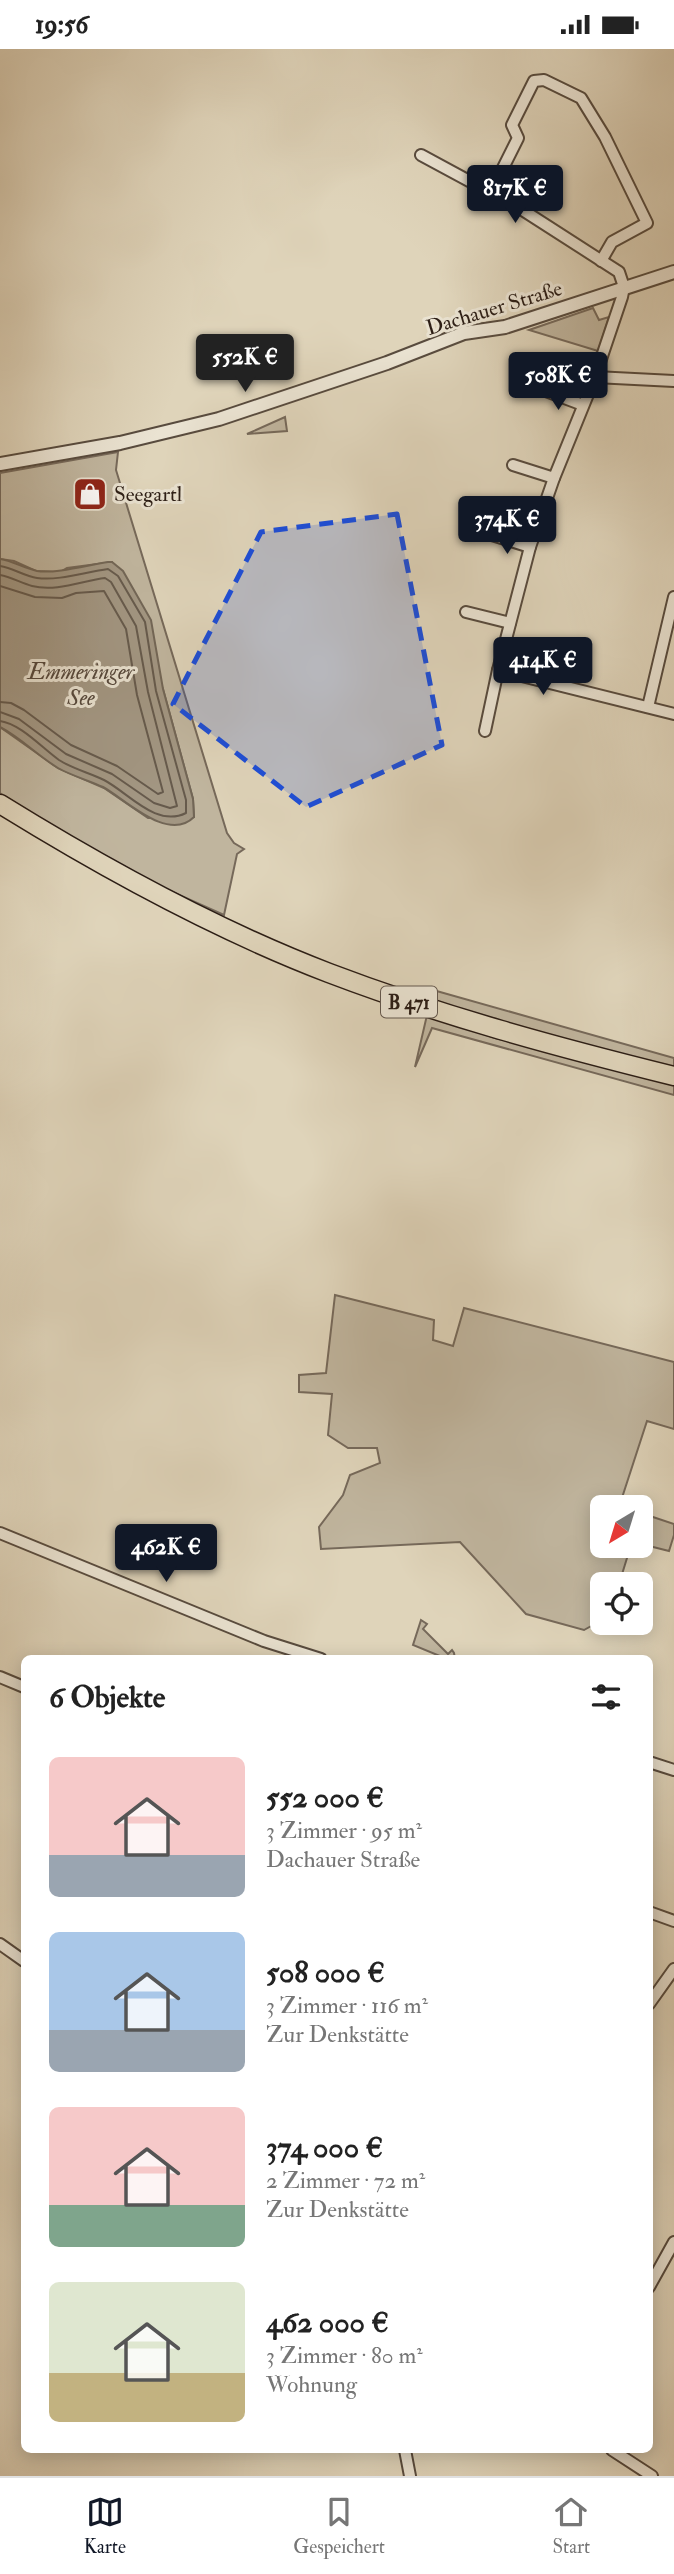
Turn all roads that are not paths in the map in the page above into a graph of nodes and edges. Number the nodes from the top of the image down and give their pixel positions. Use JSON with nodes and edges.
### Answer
{"nodes":[{"id":1,"x":421,"y":155,"type":"dead end"},
{"id":2,"x":491,"y":193,"type":"junction"},
{"id":3,"x":601,"y":261,"type":"junction"},
{"id":4,"x":674,"y":272,"type":"edge"},
{"id":5,"x":624,"y":287,"type":"junction"},
{"id":6,"x":595,"y":377,"type":"junction"},
{"id":7,"x":674,"y":381,"type":"edge"},
{"id":8,"x":543,"y":390,"type":"dead end"},
{"id":9,"x":583,"y":405,"type":"junction"},
{"id":10,"x":0,"y":464,"type":"edge"},
{"id":11,"x":513,"y":465,"type":"dead end"},
{"id":12,"x":554,"y":478,"type":"junction"},
{"id":13,"x":492,"y":535,"type":"dead end"},
{"id":14,"x":530,"y":547,"type":"junction"},
{"id":15,"x":674,"y":597,"type":"edge"},
{"id":16,"x":466,"y":612,"type":"dead end"},
{"id":17,"x":510,"y":623,"type":"junction"},
{"id":18,"x":498,"y":670,"type":"junction"},
{"id":19,"x":648,"y":707,"type":"junction"},
{"id":20,"x":674,"y":714,"type":"edge"},
{"id":21,"x":485,"y":730,"type":"dead end"},
{"id":22,"x":0,"y":804,"type":"edge"},
{"id":23,"x":674,"y":1076,"type":"edge"},
{"id":24,"x":0,"y":1534,"type":"edge"},
{"id":25,"x":308,"y":1655,"type":"edge"},
{"id":26,"x":0,"y":1677,"type":"edge"},
{"id":27,"x":21,"y":1686,"type":"edge"},
{"id":28,"x":653,"y":1763,"type":"edge"},
{"id":29,"x":674,"y":1770,"type":"edge"},
{"id":30,"x":653,"y":1913,"type":"edge"},
{"id":31,"x":674,"y":1921,"type":"edge"},
{"id":32,"x":0,"y":1944,"type":"edge"},
{"id":33,"x":21,"y":1959,"type":"edge"},
{"id":34,"x":674,"y":1969,"type":"edge"},
{"id":35,"x":653,"y":1998,"type":"edge"},
{"id":36,"x":674,"y":2242,"type":"edge"},
{"id":37,"x":653,"y":2280,"type":"edge"},
{"id":38,"x":406,"y":2453,"type":"edge"},
{"id":39,"x":617,"y":2453,"type":"edge"},
{"id":40,"x":410,"y":2476,"type":"edge"},
{"id":41,"x":652,"y":2476,"type":"edge"}],
"edges":[{"from":1,"to":2,"type":"street"},
{"from":2,"to":3,"type":"street"},
{"from":2,"to":3,"type":"street"},
{"from":3,"to":5,"type":"street"},
{"from":4,"to":5,"type":"street","name":"Dachauer Straße"},
{"from":5,"to":6,"type":"street"},
{"from":5,"to":10,"type":"street","name":"Dachauer Straße"},
{"from":6,"to":7,"type":"street"},
{"from":6,"to":9,"type":"street"},
{"from":8,"to":9,"type":"street"},
{"from":9,"to":12,"type":"street"},
{"from":11,"to":12,"type":"street"},
{"from":12,"to":14,"type":"street"},
{"from":13,"to":14,"type":"street"},
{"from":14,"to":17,"type":"street"},
{"from":15,"to":19,"type":"street"},
{"from":16,"to":17,"type":"street"},
{"from":17,"to":18,"type":"street"},
{"from":18,"to":19,"type":"street"},
{"from":18,"to":21,"type":"street"},
{"from":19,"to":20,"type":"street"},
{"from":22,"to":23,"type":"highway","number":"B 471"},
{"from":24,"to":25,"type":"street"},
{"from":26,"to":27,"type":"street"},
{"from":28,"to":29,"type":"street"},
{"from":30,"to":31,"type":"street"},
{"from":32,"to":33,"type":"street"},
{"from":34,"to":35,"type":"street"},
{"from":36,"to":37,"type":"street"},
{"from":38,"to":40,"type":"street"},
{"from":39,"to":41,"type":"street"}]}
